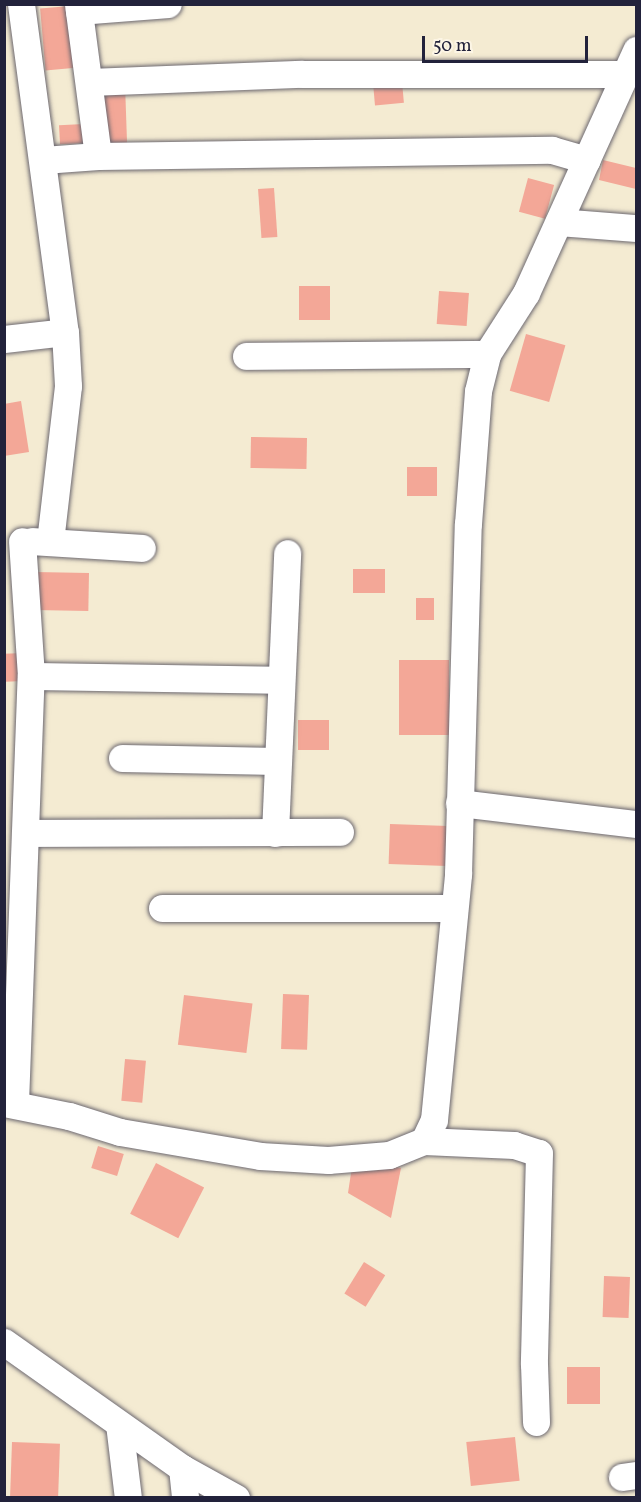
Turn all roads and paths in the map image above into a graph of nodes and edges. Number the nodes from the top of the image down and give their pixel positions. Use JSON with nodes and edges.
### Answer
{"nodes":[{"id":1,"x":21,"y":4,"type":"edge"},
{"id":2,"x":168,"y":4,"type":"edge"},
{"id":3,"x":79,"y":8,"type":"edge"},
{"id":4,"x":631,"y":62,"type":"edge"},
{"id":5,"x":88,"y":82,"type":"junction"},
{"id":6,"x":98,"y":156,"type":"junction"},
{"id":7,"x":43,"y":160,"type":"junction"},
{"id":8,"x":587,"y":160,"type":"junction"},
{"id":9,"x":559,"y":222,"type":"junction"},
{"id":10,"x":636,"y":228,"type":"edge"},
{"id":11,"x":64,"y":332,"type":"junction"},
{"id":12,"x":4,"y":339,"type":"edge"},
{"id":13,"x":487,"y":354,"type":"junction"},
{"id":14,"x":246,"y":356,"type":"dead end"},
{"id":15,"x":50,"y":541,"type":"junction"},
{"id":16,"x":13,"y":542,"type":"edge"},
{"id":17,"x":142,"y":548,"type":"dead end"},
{"id":18,"x":287,"y":553,"type":"dead end"},
{"id":19,"x":31,"y":676,"type":"junction"},
{"id":20,"x":279,"y":680,"type":"junction"},
{"id":21,"x":122,"y":758,"type":"dead end"},
{"id":22,"x":277,"y":761,"type":"junction"},
{"id":23,"x":459,"y":803,"type":"junction"},
{"id":24,"x":636,"y":824,"type":"edge"},
{"id":25,"x":340,"y":832,"type":"dead end"},
{"id":26,"x":26,"y":833,"type":"junction"},
{"id":27,"x":275,"y":833,"type":"junction"},
{"id":28,"x":162,"y":908,"type":"dead end"},
{"id":29,"x":454,"y":908,"type":"junction"},
{"id":30,"x":10,"y":1103,"type":"edge"},
{"id":31,"x":424,"y":1141,"type":"junction"},
{"id":32,"x":4,"y":1342,"type":"edge"},
{"id":33,"x":536,"y":1422,"type":"dead end"},
{"id":34,"x":119,"y":1424,"type":"junction"},
{"id":35,"x":182,"y":1468,"type":"junction"},
{"id":36,"x":122,"y":1496,"type":"edge"},
{"id":37,"x":185,"y":1497,"type":"edge"},
{"id":38,"x":236,"y":1497,"type":"edge"}],
"edges":[{"from":1,"to":7,"type":"street"},
{"from":2,"to":3,"type":"street"},
{"from":3,"to":5,"type":"street"},
{"from":4,"to":5,"type":"street"},
{"from":4,"to":8,"type":"street"},
{"from":5,"to":6,"type":"street"},
{"from":6,"to":7,"type":"street"},
{"from":6,"to":8,"type":"street"},
{"from":7,"to":11,"type":"street"},
{"from":8,"to":9,"type":"street"},
{"from":9,"to":10,"type":"street"},
{"from":9,"to":13,"type":"street"},
{"from":11,"to":12,"type":"street"},
{"from":11,"to":15,"type":"street"},
{"from":13,"to":14,"type":"street"},
{"from":13,"to":23,"type":"street"},
{"from":15,"to":16,"type":"street"},
{"from":15,"to":17,"type":"street"},
{"from":16,"to":19,"type":"street"},
{"from":18,"to":20,"type":"street"},
{"from":19,"to":20,"type":"street"},
{"from":19,"to":26,"type":"street"},
{"from":20,"to":22,"type":"street"},
{"from":21,"to":22,"type":"street"},
{"from":22,"to":27,"type":"street"},
{"from":23,"to":24,"type":"street"},
{"from":23,"to":29,"type":"street"},
{"from":25,"to":27,"type":"street"},
{"from":26,"to":27,"type":"street"},
{"from":26,"to":30,"type":"street"},
{"from":28,"to":29,"type":"street"},
{"from":29,"to":31,"type":"street"},
{"from":30,"to":31,"type":"street"},
{"from":31,"to":33,"type":"street"},
{"from":32,"to":34,"type":"street"},
{"from":34,"to":35,"type":"street"},
{"from":34,"to":36,"type":"street"},
{"from":35,"to":37,"type":"street"},
{"from":35,"to":38,"type":"street"}]}
